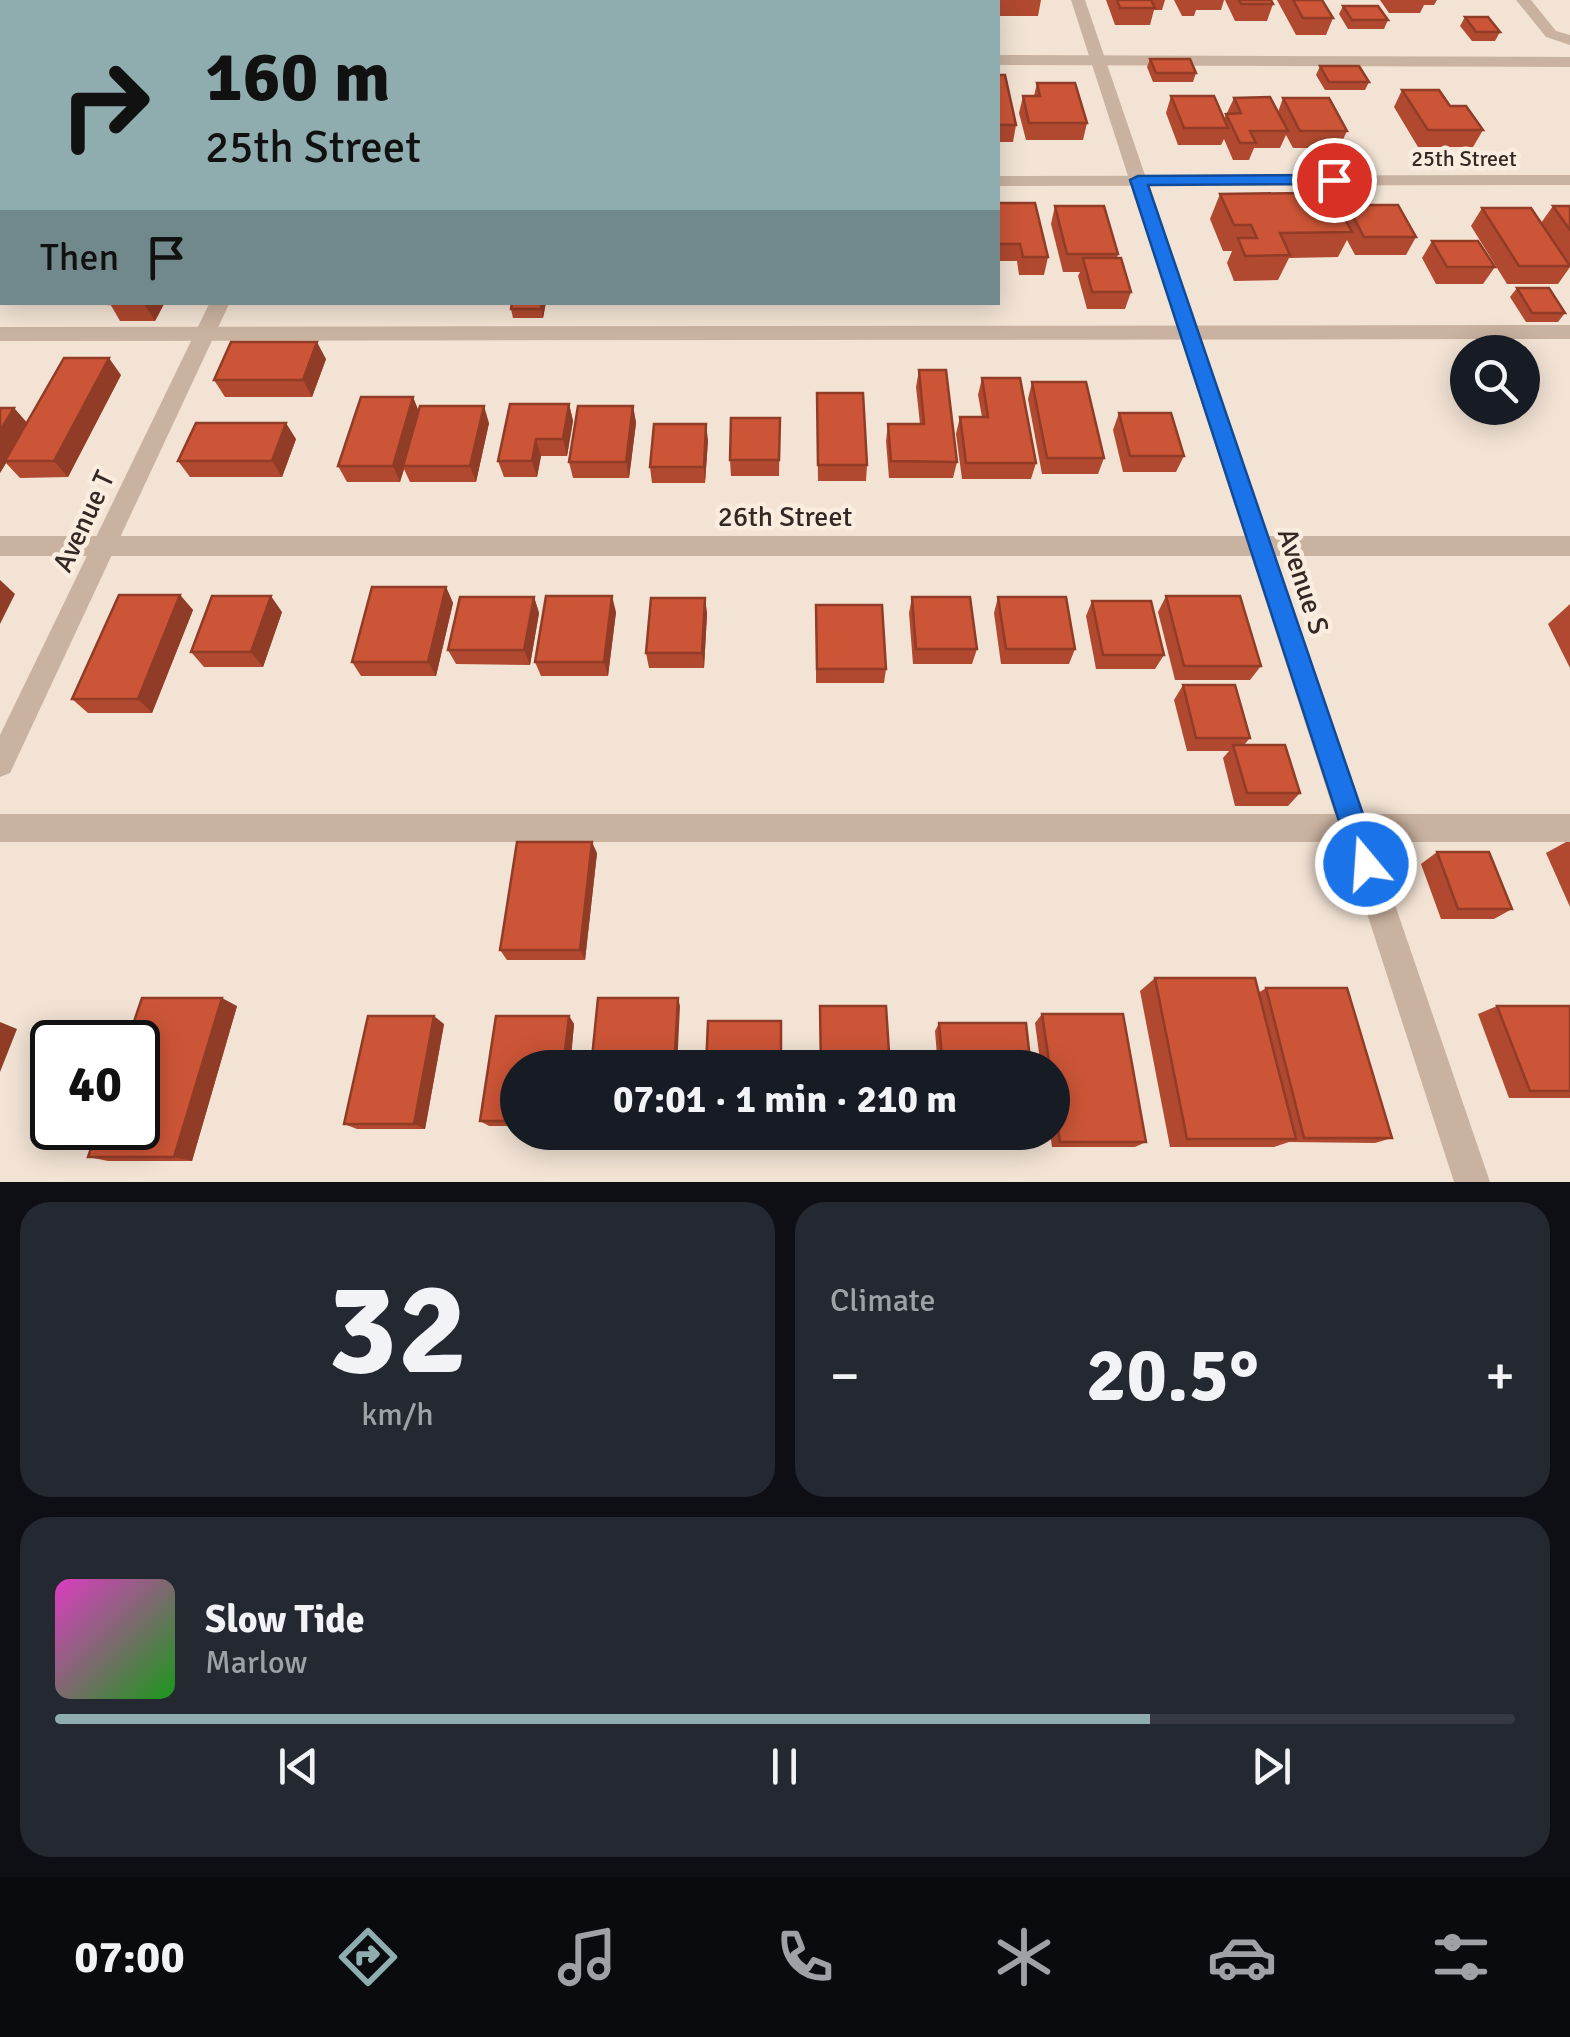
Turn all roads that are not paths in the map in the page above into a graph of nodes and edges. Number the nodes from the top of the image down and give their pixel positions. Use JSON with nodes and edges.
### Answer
{"nodes":[{"id":1,"x":1078,"y":0,"type":"edge"},
{"id":2,"x":1524,"y":0,"type":"edge"},
{"id":3,"x":1570,"y":40,"type":"edge"},
{"id":4,"x":1000,"y":60,"type":"edge"},
{"id":5,"x":1098,"y":60,"type":"junction"},
{"id":6,"x":1570,"y":62,"type":"edge"},
{"id":7,"x":1138,"y":180,"type":"junction"},
{"id":8,"x":1570,"y":180,"type":"edge"},
{"id":9,"x":1000,"y":181,"type":"edge"},
{"id":10,"x":219,"y":305,"type":"edge"},
{"id":11,"x":1189,"y":332,"type":"junction"},
{"id":12,"x":1570,"y":332,"type":"edge"},
{"id":13,"x":0,"y":334,"type":"edge"},
{"id":14,"x":205,"y":334,"type":"junction"},
{"id":15,"x":0,"y":546,"type":"edge"},
{"id":16,"x":104,"y":546,"type":"junction"},
{"id":17,"x":1260,"y":546,"type":"junction"},
{"id":18,"x":1570,"y":546,"type":"edge"},
{"id":19,"x":0,"y":764,"type":"edge"},
{"id":20,"x":0,"y":828,"type":"edge"},
{"id":21,"x":1355,"y":828,"type":"junction"},
{"id":22,"x":1570,"y":828,"type":"edge"},
{"id":23,"x":1472,"y":1182,"type":"edge"}],
"edges":[{"from":1,"to":5,"type":"street","name":"Avenue S"},
{"from":2,"to":3,"type":"street"},
{"from":4,"to":5,"type":"street"},
{"from":5,"to":6,"type":"street"},
{"from":5,"to":7,"type":"street","name":"Avenue S"},
{"from":7,"to":8,"type":"street","name":"25th Street"},
{"from":7,"to":9,"type":"street","name":"25th Street"},
{"from":7,"to":11,"type":"street","name":"Avenue S"},
{"from":10,"to":14,"type":"street","name":"Avenue T"},
{"from":11,"to":12,"type":"street"},
{"from":11,"to":14,"type":"street"},
{"from":11,"to":17,"type":"street","name":"Avenue S"},
{"from":13,"to":14,"type":"street"},
{"from":14,"to":16,"type":"street","name":"Avenue T"},
{"from":15,"to":16,"type":"street","name":"26th Street"},
{"from":16,"to":17,"type":"street","name":"26th Street"},
{"from":16,"to":19,"type":"street","name":"Avenue T"},
{"from":17,"to":18,"type":"street","name":"26th Street"},
{"from":17,"to":21,"type":"street","name":"Avenue S"},
{"from":20,"to":21,"type":"street"},
{"from":21,"to":22,"type":"street"},
{"from":21,"to":23,"type":"street","name":"Avenue S"}]}
